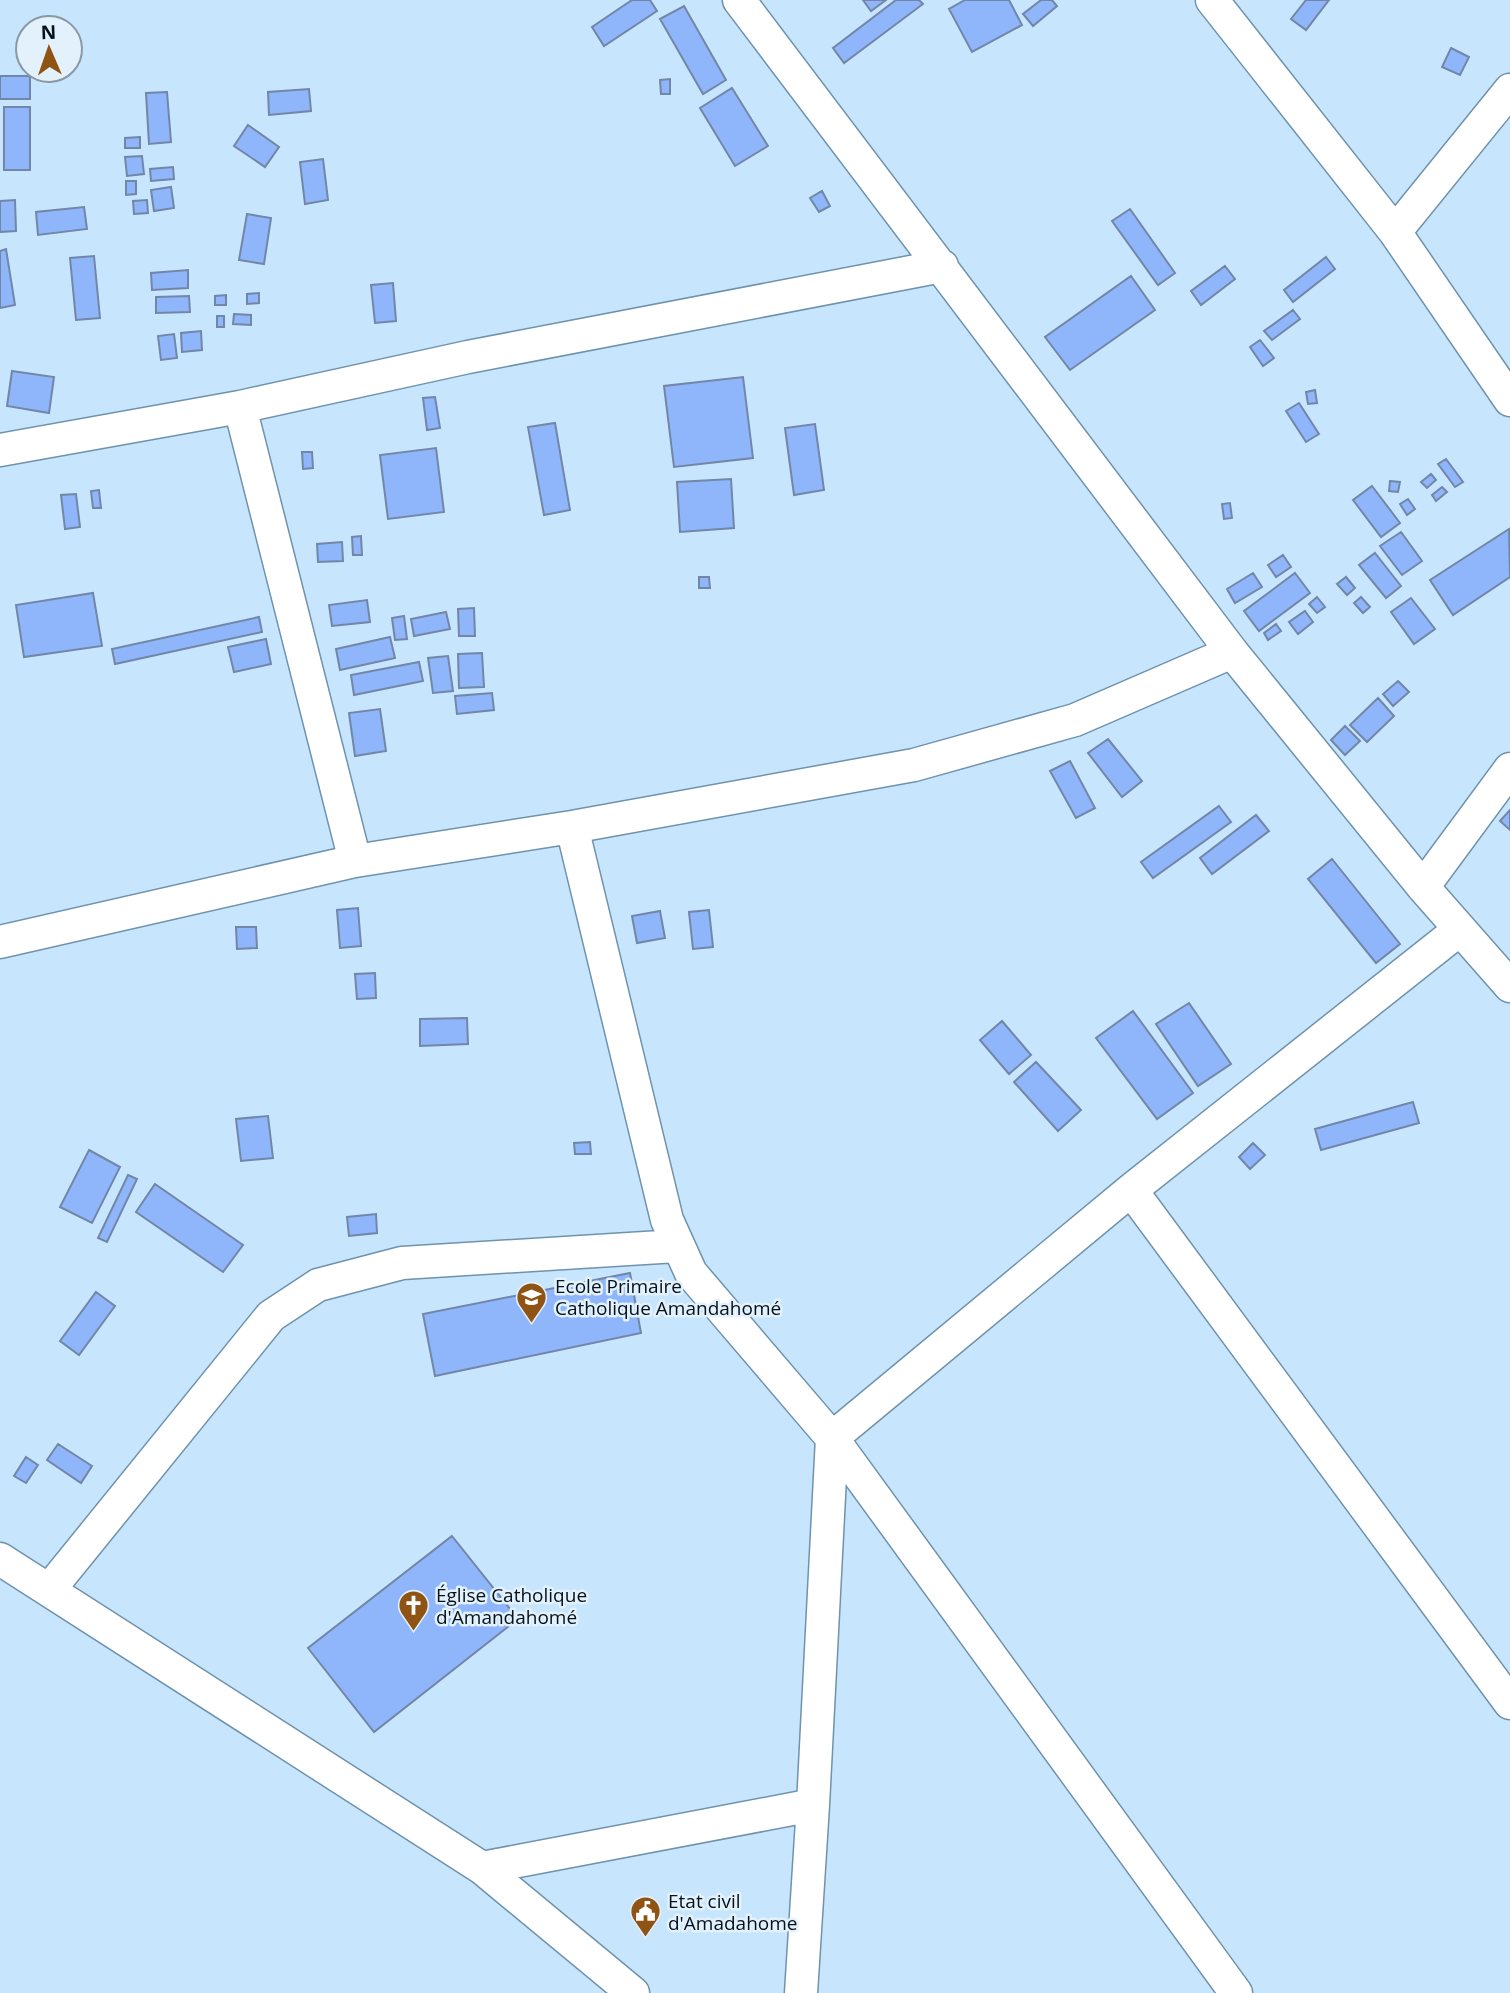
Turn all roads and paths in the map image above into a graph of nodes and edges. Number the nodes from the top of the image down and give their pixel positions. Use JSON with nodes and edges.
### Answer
{"nodes":[{"id":1,"x":739,"y":0,"type":"edge"},
{"id":2,"x":1212,"y":0,"type":"edge"},
{"id":3,"x":1510,"y":90,"type":"edge"},
{"id":4,"x":1395,"y":232,"type":"junction"},
{"id":5,"x":942,"y":266,"type":"junction"},
{"id":6,"x":1510,"y":400,"type":"edge"},
{"id":7,"x":240,"y":407,"type":"junction"},
{"id":8,"x":0,"y":450,"type":"edge"},
{"id":9,"x":1232,"y":652,"type":"junction"},
{"id":10,"x":1510,"y":769,"type":"edge"},
{"id":11,"x":572,"y":827,"type":"junction"},
{"id":12,"x":355,"y":860,"type":"junction"},
{"id":13,"x":1423,"y":887,"type":"junction"},
{"id":14,"x":1460,"y":930,"type":"junction"},
{"id":15,"x":0,"y":942,"type":"edge"},
{"id":16,"x":1510,"y":986,"type":"edge"},
{"id":17,"x":1131,"y":1191,"type":"junction"},
{"id":18,"x":677,"y":1246,"type":"junction"},
{"id":19,"x":832,"y":1438,"type":"junction"},
{"id":20,"x":0,"y":1559,"type":"edge"},
{"id":21,"x":49,"y":1590,"type":"junction"},
{"id":22,"x":1510,"y":1703,"type":"edge"},
{"id":23,"x":813,"y":1805,"type":"junction"},
{"id":24,"x":482,"y":1868,"type":"junction"},
{"id":25,"x":1223,"y":1989,"type":"edge"},
{"id":26,"x":634,"y":1993,"type":"edge"},
{"id":27,"x":801,"y":1993,"type":"edge"}],
"edges":[{"from":1,"to":5,"type":"street"},
{"from":2,"to":4,"type":"street"},
{"from":3,"to":4,"type":"street"},
{"from":4,"to":6,"type":"street"},
{"from":5,"to":7,"type":"street"},
{"from":5,"to":9,"type":"street"},
{"from":7,"to":8,"type":"street"},
{"from":7,"to":12,"type":"street"},
{"from":9,"to":11,"type":"street"},
{"from":9,"to":13,"type":"street"},
{"from":10,"to":13,"type":"street"},
{"from":11,"to":12,"type":"street"},
{"from":11,"to":18,"type":"street"},
{"from":12,"to":15,"type":"street"},
{"from":13,"to":14,"type":"street"},
{"from":14,"to":16,"type":"street"},
{"from":14,"to":17,"type":"street"},
{"from":17,"to":19,"type":"street"},
{"from":17,"to":22,"type":"street"},
{"from":18,"to":19,"type":"street"},
{"from":18,"to":21,"type":"street"},
{"from":19,"to":23,"type":"street"},
{"from":19,"to":25,"type":"street"},
{"from":20,"to":21,"type":"street"},
{"from":21,"to":24,"type":"street"},
{"from":23,"to":24,"type":"street"},
{"from":23,"to":27,"type":"street"},
{"from":24,"to":26,"type":"street"}]}
